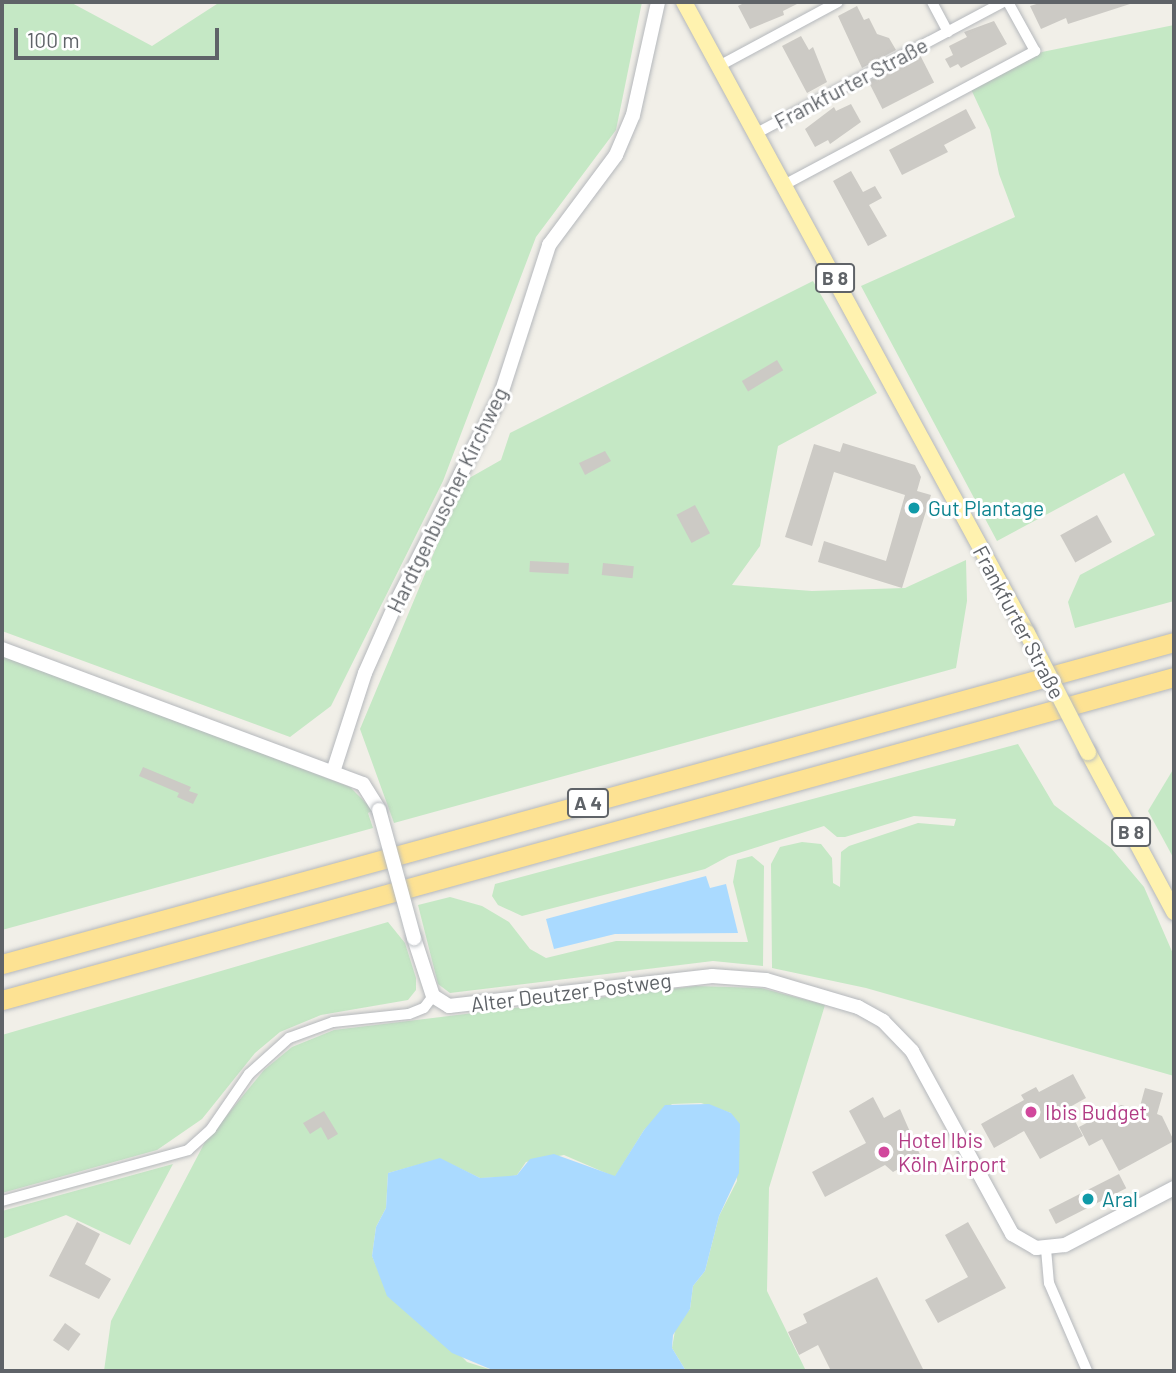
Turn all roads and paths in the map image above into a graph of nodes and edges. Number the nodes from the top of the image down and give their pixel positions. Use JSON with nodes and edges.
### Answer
{"nodes":[{"id":1,"x":658,"y":2,"type":"edge"},
{"id":2,"x":684,"y":2,"type":"edge"},
{"id":3,"x":838,"y":2,"type":"edge"},
{"id":4,"x":932,"y":2,"type":"edge"},
{"id":5,"x":1006,"y":2,"type":"edge"},
{"id":6,"x":948,"y":32,"type":"junction"},
{"id":7,"x":719,"y":66,"type":"junction"},
{"id":8,"x":755,"y":134,"type":"junction"},
{"id":9,"x":783,"y":185,"type":"junction"},
{"id":10,"x":1174,"y":642,"type":"edge"},
{"id":11,"x":2,"y":649,"type":"edge"},
{"id":12,"x":1174,"y":677,"type":"edge"},
{"id":13,"x":333,"y":772,"type":"junction"},
{"id":14,"x":1174,"y":912,"type":"edge"},
{"id":15,"x":2,"y":964,"type":"edge"},
{"id":16,"x":433,"y":996,"type":"junction"},
{"id":17,"x":2,"y":1000,"type":"edge"},
{"id":18,"x":1174,"y":1188,"type":"edge"},
{"id":19,"x":2,"y":1201,"type":"edge"},
{"id":20,"x":1046,"y":1249,"type":"junction"},
{"id":21,"x":1087,"y":1371,"type":"edge"}],
"edges":[{"from":1,"to":13,"type":"street","name":"Hardtgenbuscher Kirchweg"},
{"from":2,"to":7,"type":"main road","name":"Frankfurter Straße","number":"B 8"},
{"from":3,"to":7,"type":"street"},
{"from":4,"to":6,"type":"street","name":"Frankfurter Straße"},
{"from":5,"to":6,"type":"street","name":"Frankfurter Straße"},
{"from":5,"to":9,"type":"street"},
{"from":6,"to":8,"type":"street","name":"Frankfurter Straße"},
{"from":7,"to":8,"type":"main road","name":"Frankfurter Straße","number":"B 8"},
{"from":8,"to":9,"type":"main road","name":"Frankfurter Straße","number":"B 8"},
{"from":9,"to":14,"type":"main road","name":"Frankfurter Straße","number":"B 8","bridge":true},
{"from":10,"to":15,"type":"highway","number":"A 4"},
{"from":11,"to":13,"type":"street"},
{"from":12,"to":17,"type":"highway","number":"A 4"},
{"from":13,"to":16,"type":"street","bridge":true},
{"from":16,"to":19,"type":"street"},
{"from":16,"to":20,"type":"street","name":"Alter Deutzer Postweg"},
{"from":18,"to":20,"type":"street"},
{"from":20,"to":21,"type":"street"}]}
